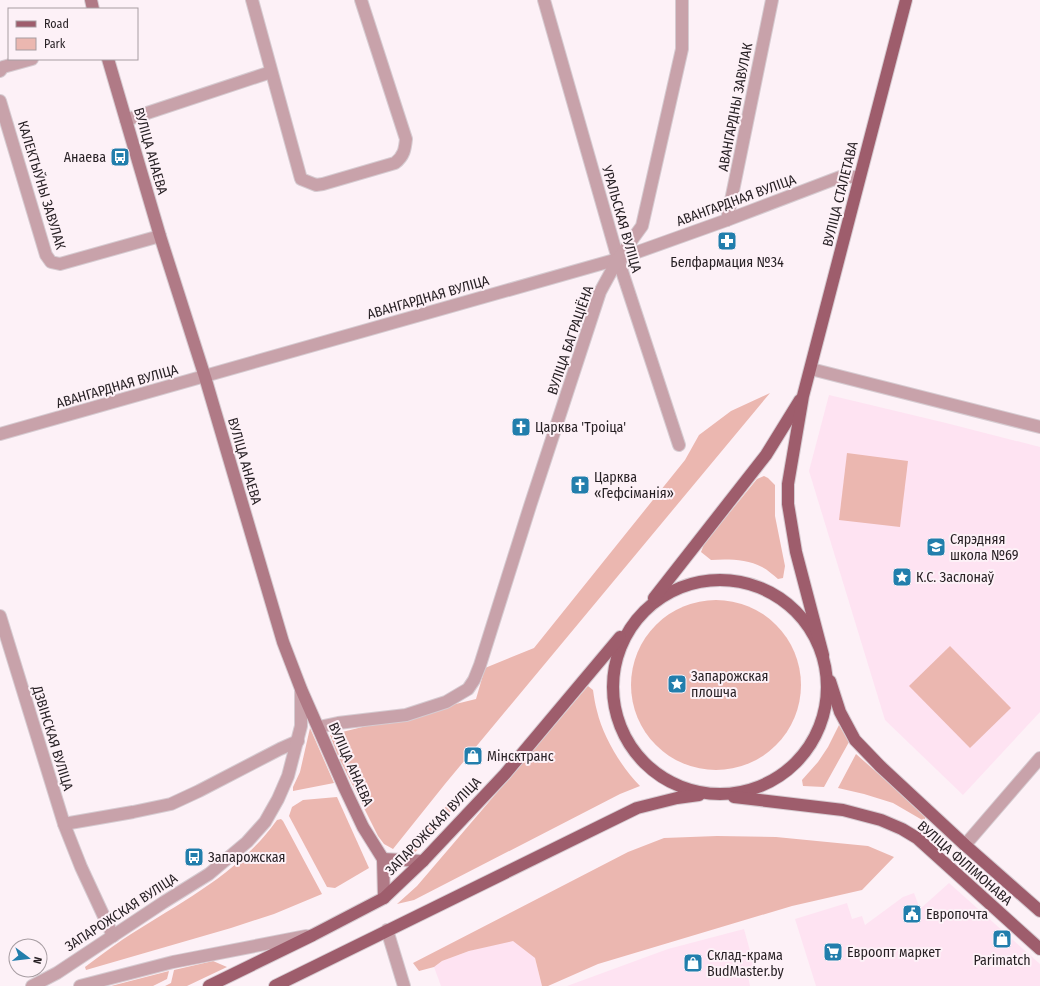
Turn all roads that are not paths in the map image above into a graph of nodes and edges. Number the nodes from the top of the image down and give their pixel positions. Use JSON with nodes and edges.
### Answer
{"nodes":[{"id":1,"x":252,"y":0,"type":"edge"},
{"id":2,"x":361,"y":0,"type":"edge"},
{"id":3,"x":544,"y":0,"type":"edge"},
{"id":4,"x":682,"y":0,"type":"edge"},
{"id":5,"x":772,"y":0,"type":"edge"},
{"id":6,"x":906,"y":0,"type":"edge"},
{"id":7,"x":28,"y":60,"type":"edge"},
{"id":8,"x":108,"y":60,"type":"edge"},
{"id":9,"x":0,"y":71,"type":"edge"},
{"id":10,"x":271,"y":72,"type":"junction"},
{"id":11,"x":0,"y":101,"type":"edge"},
{"id":12,"x":126,"y":120,"type":"junction"},
{"id":13,"x":859,"y":177,"type":"junction"},
{"id":14,"x":727,"y":220,"type":"junction"},
{"id":15,"x":160,"y":236,"type":"junction"},
{"id":16,"x":618,"y":259,"type":"junction"},
{"id":17,"x":811,"y":369,"type":"junction"},
{"id":18,"x":205,"y":377,"type":"junction"},
{"id":19,"x":803,"y":396,"type":"junction"},
{"id":20,"x":1040,"y":427,"type":"edge"},
{"id":21,"x":0,"y":434,"type":"edge"},
{"id":22,"x":679,"y":444,"type":"dead end"},
{"id":23,"x":646,"y":609,"type":"junction"},
{"id":24,"x":0,"y":616,"type":"edge"},
{"id":25,"x":630,"y":626,"type":"junction"},
{"id":26,"x":823,"y":655,"type":"junction"},
{"id":27,"x":826,"y":669,"type":"junction"},
{"id":28,"x":301,"y":689,"type":"junction"},
{"id":29,"x":319,"y":727,"type":"junction"},
{"id":30,"x":298,"y":741,"type":"junction"},
{"id":31,"x":1040,"y":758,"type":"edge"},
{"id":32,"x":713,"y":795,"type":"junction"},
{"id":33,"x":64,"y":824,"type":"junction"},
{"id":34,"x":965,"y":845,"type":"junction"},
{"id":35,"x":383,"y":859,"type":"junction"},
{"id":36,"x":424,"y":862,"type":"junction"},
{"id":37,"x":384,"y":898,"type":"junction"},
{"id":38,"x":1040,"y":911,"type":"edge"},
{"id":39,"x":387,"y":930,"type":"junction"},
{"id":40,"x":313,"y":935,"type":"junction"},
{"id":41,"x":113,"y":936,"type":"junction"},
{"id":42,"x":1040,"y":949,"type":"edge"},
{"id":43,"x":32,"y":986,"type":"edge"},
{"id":44,"x":80,"y":986,"type":"edge"},
{"id":45,"x":209,"y":986,"type":"edge"},
{"id":46,"x":276,"y":986,"type":"edge"},
{"id":47,"x":404,"y":986,"type":"edge"}],
"edges":[{"from":1,"to":10,"type":"street"},
{"from":2,"to":10,"type":"street"},
{"from":3,"to":16,"type":"street","name":"УРАЛЬСКАЯ ВУЛІЦА"},
{"from":4,"to":16,"type":"street","name":"ВУЛІЦА БАГРАЦІЁНА"},
{"from":5,"to":14,"type":"street","name":"АВАНГАРДНЫ ЗАВУЛАК"},
{"from":6,"to":13,"type":"main road","name":"ВУЛІЦА СТАЛЕТАВА"},
{"from":7,"to":9,"type":"street"},
{"from":8,"to":12,"type":"street","name":"ВУЛІЦА АНАЕВА"},
{"from":10,"to":12,"type":"street"},
{"from":11,"to":15,"type":"street","name":"КАЛЕКТЫЎНЫ ЗАВУЛАК"},
{"from":12,"to":15,"type":"street","name":"ВУЛІЦА АНАЕВА"},
{"from":13,"to":14,"type":"street","name":"АВАНГАРДНАЯ ВУЛІЦА"},
{"from":13,"to":17,"type":"main road","name":"ВУЛІЦА СТАЛЕТАВА"},
{"from":14,"to":16,"type":"street","name":"АВАНГАРДНАЯ ВУЛІЦА"},
{"from":15,"to":18,"type":"street","name":"ВУЛІЦА АНАЕВА"},
{"from":16,"to":18,"type":"street","name":"АВАНГАРДНАЯ ВУЛІЦА"},
{"from":16,"to":22,"type":"street","name":"УРАЛЬСКАЯ ВУЛІЦА"},
{"from":16,"to":29,"type":"street","name":"ВУЛІЦА БАГРАЦІЁНА"},
{"from":17,"to":19,"type":"main road","name":"ВУЛІЦА СТАЛЕТАВА"},
{"from":17,"to":20,"type":"street"},
{"from":18,"to":21,"type":"street","name":"АВАНГАРДНАЯ ВУЛІЦА"},
{"from":18,"to":28,"type":"street","name":"ВУЛІЦА АНАЕВА"},
{"from":19,"to":23,"type":"main road"},
{"from":19,"to":26,"type":"main road"},
{"from":23,"to":25,"type":"main road"},
{"from":23,"to":26,"type":"main road"},
{"from":24,"to":33,"type":"street","name":"ДЗВІНСКАЯ ВУЛІЦА"},
{"from":25,"to":32,"type":"main road"},
{"from":25,"to":36,"type":"main road","name":"ЗАПАРОЖСКАЯ ВУЛІЦА"},
{"from":26,"to":27,"type":"main road"},
{"from":27,"to":32,"type":"main road"},
{"from":27,"to":34,"type":"main road","name":"ВУЛІЦА ФІЛІМОНАВА"},
{"from":28,"to":29,"type":"street","name":"ВУЛІЦА АНАЕВА"},
{"from":28,"to":30,"type":"street","name":"ЗАПАРОЖСКАЯ ВУЛІЦА"},
{"from":29,"to":35,"type":"street","name":"ВУЛІЦА АНАЕВА"},
{"from":30,"to":33,"type":"street"},
{"from":30,"to":41,"type":"street","name":"ЗАПАРОЖСКАЯ ВУЛІЦА"},
{"from":31,"to":34,"type":"street"},
{"from":32,"to":39,"type":"main road"},
{"from":32,"to":42,"type":"main road","name":"ВУЛІЦА ФІЛІМОНАВА"},
{"from":33,"to":41,"type":"street","name":"ДЗВІНСКАЯ ВУЛІЦА"},
{"from":34,"to":38,"type":"main road","name":"ВУЛІЦА ФІЛІМОНАВА"},
{"from":35,"to":36,"type":"street"},
{"from":35,"to":37,"type":"street"},
{"from":36,"to":37,"type":"main road","name":"ЗАПАРОЖСКАЯ ВУЛІЦА"},
{"from":37,"to":40,"type":"main road","name":"ЗАПАРОЖСКАЯ ВУЛІЦА"},
{"from":39,"to":46,"type":"main road"},
{"from":39,"to":47,"type":"street"},
{"from":40,"to":44,"type":"street"},
{"from":40,"to":45,"type":"main road","name":"ЗАПАРОЖСКАЯ ВУЛІЦА"},
{"from":41,"to":43,"type":"street","name":"ЗАПАРОЖСКАЯ ВУЛІЦА"}]}
